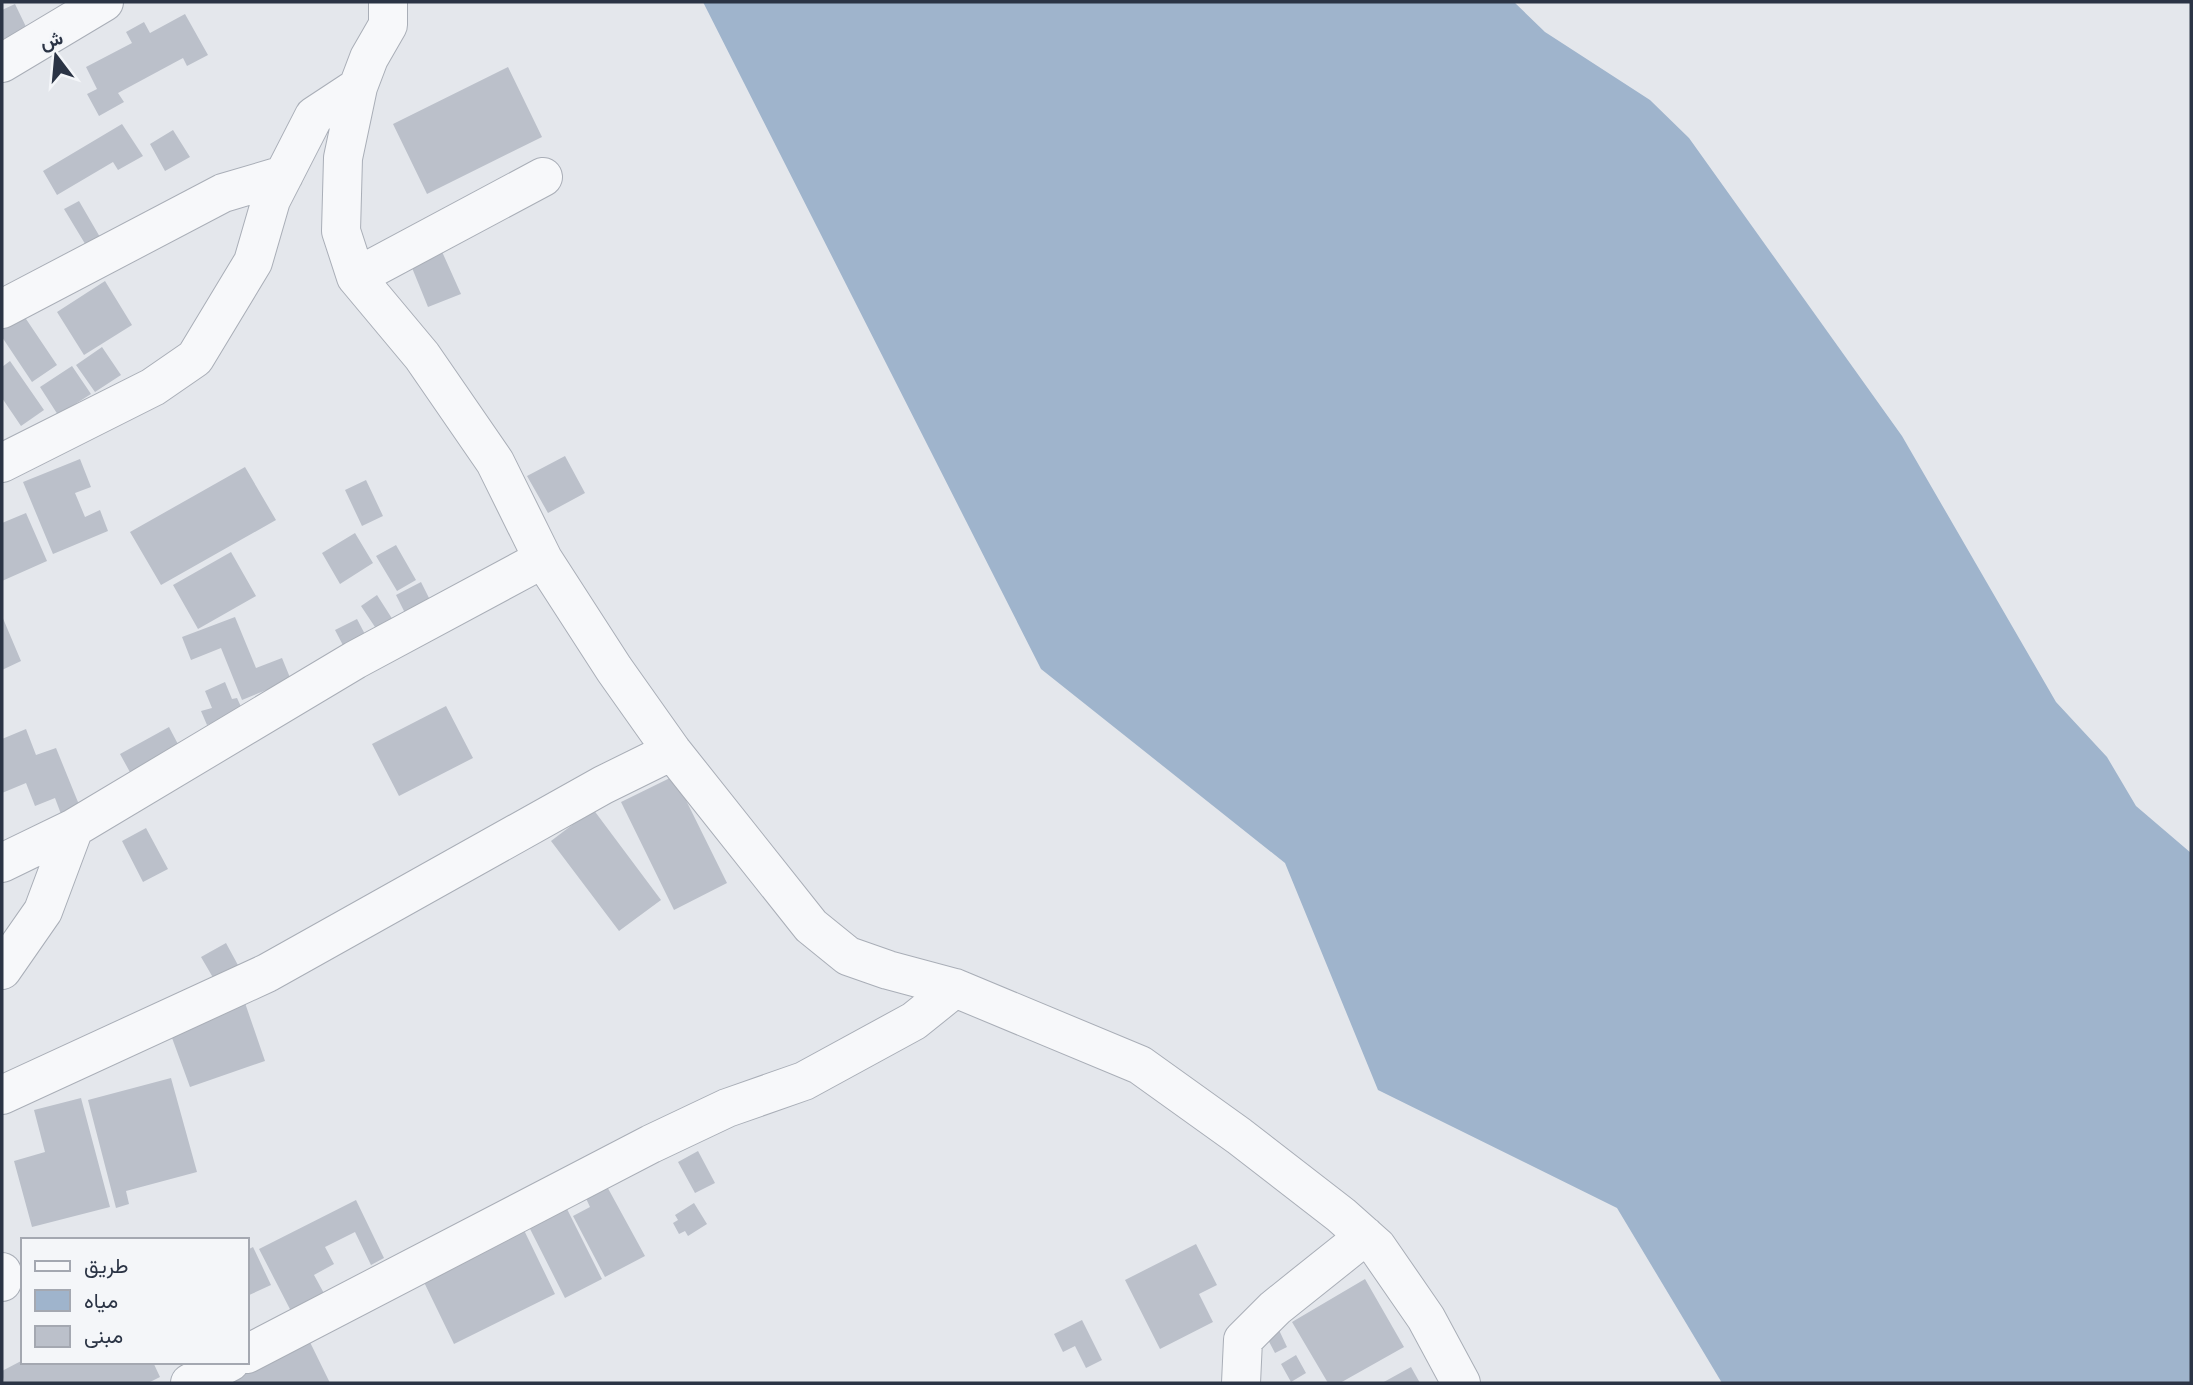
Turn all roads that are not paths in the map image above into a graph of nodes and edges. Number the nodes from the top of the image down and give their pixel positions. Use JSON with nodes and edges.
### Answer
{"nodes":[{"id":1,"x":104,"y":2,"type":"edge"},
{"id":2,"x":388,"y":2,"type":"edge"},
{"id":3,"x":2,"y":63,"type":"edge"},
{"id":4,"x":358,"y":88,"type":"junction"},
{"id":5,"x":284,"y":175,"type":"junction"},
{"id":6,"x":543,"y":177,"type":"dead end"},
{"id":7,"x":356,"y":277,"type":"junction"},
{"id":8,"x":2,"y":309,"type":"edge"},
{"id":9,"x":2,"y":463,"type":"edge"},
{"id":10,"x":543,"y":559,"type":"junction"},
{"id":11,"x":672,"y":751,"type":"junction"},
{"id":12,"x":74,"y":828,"type":"junction"},
{"id":13,"x":2,"y":863,"type":"edge"},
{"id":14,"x":2,"y":970,"type":"edge"},
{"id":15,"x":955,"y":988,"type":"junction"},
{"id":16,"x":2,"y":1095,"type":"edge"},
{"id":17,"x":1365,"y":1236,"type":"junction"},
{"id":18,"x":2,"y":1272,"type":"edge"},
{"id":19,"x":2,"y":1282,"type":"edge"},
{"id":20,"x":248,"y":1353,"type":"edge"},
{"id":21,"x":226,"y":1364,"type":"edge"},
{"id":22,"x":190,"y":1383,"type":"edge"},
{"id":23,"x":1241,"y":1383,"type":"edge"},
{"id":24,"x":1461,"y":1383,"type":"edge"}],
"edges":[{"from":1,"to":3,"type":"street"},
{"from":2,"to":4,"type":"street"},
{"from":4,"to":5,"type":"street"},
{"from":4,"to":7,"type":"street"},
{"from":5,"to":8,"type":"street"},
{"from":5,"to":9,"type":"street"},
{"from":6,"to":7,"type":"street"},
{"from":7,"to":10,"type":"street"},
{"from":10,"to":11,"type":"street"},
{"from":10,"to":12,"type":"street"},
{"from":11,"to":15,"type":"street"},
{"from":11,"to":16,"type":"street"},
{"from":12,"to":13,"type":"street"},
{"from":12,"to":14,"type":"street"},
{"from":15,"to":17,"type":"street"},
{"from":15,"to":20,"type":"street"},
{"from":17,"to":23,"type":"street"},
{"from":17,"to":24,"type":"street"},
{"from":18,"to":19,"type":"street"},
{"from":21,"to":22,"type":"street"}]}
